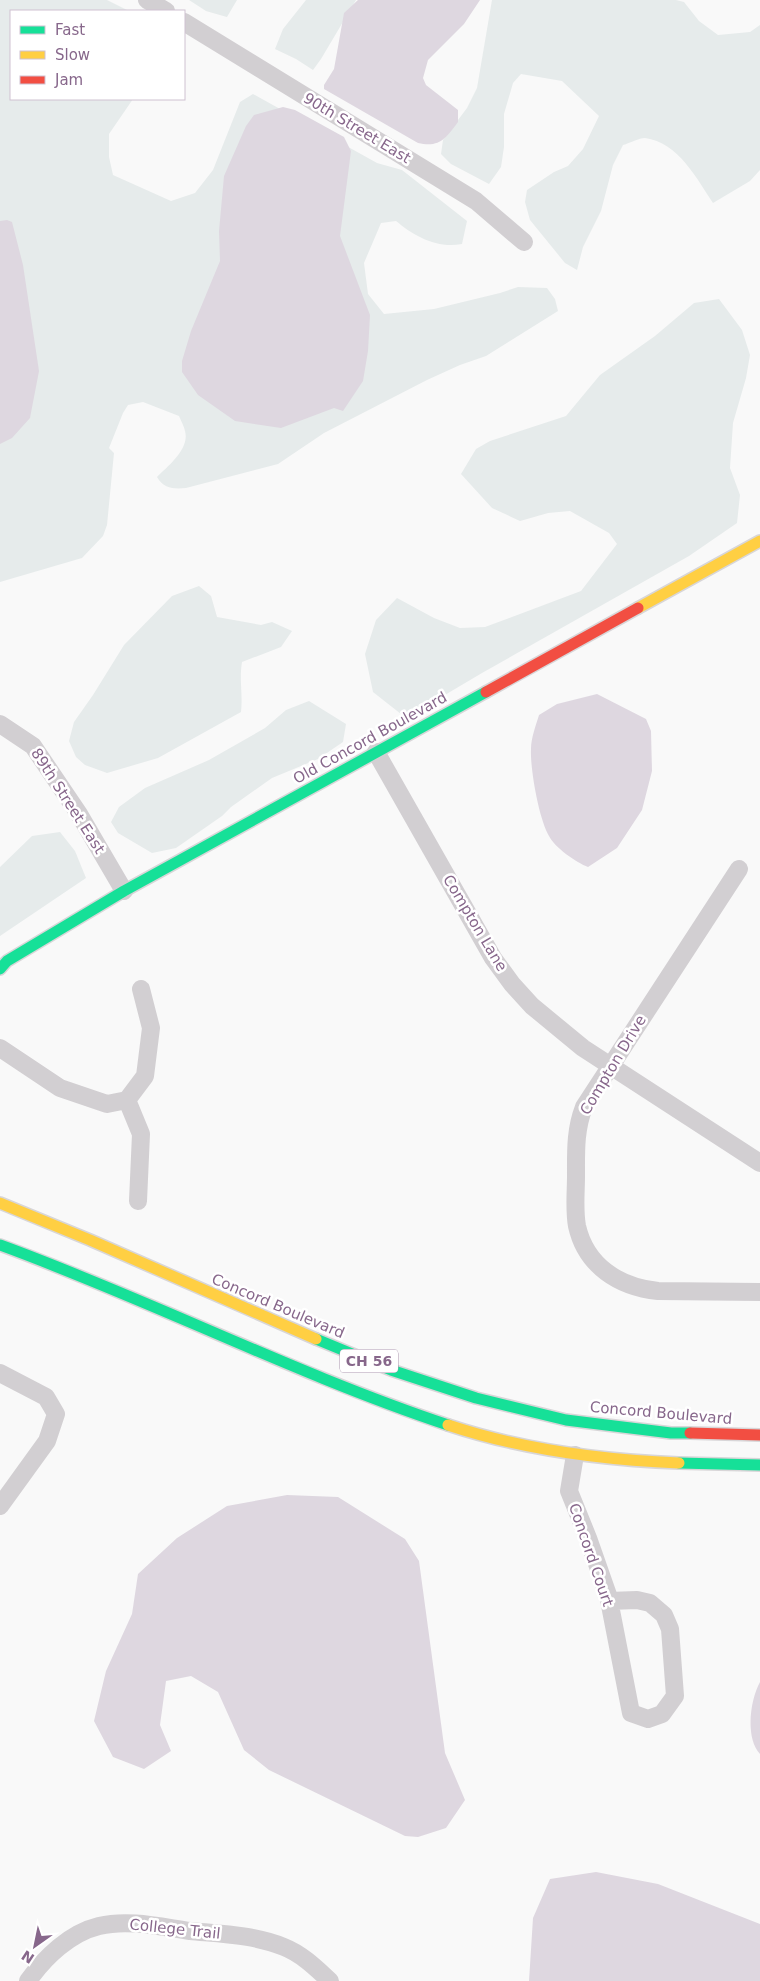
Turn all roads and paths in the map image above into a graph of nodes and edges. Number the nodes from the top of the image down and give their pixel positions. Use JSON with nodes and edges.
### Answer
{"nodes":[{"id":1,"x":147,"y":0,"type":"edge"},
{"id":2,"x":164,"y":10,"type":"edge"},
{"id":3,"x":185,"y":23,"type":"edge"},
{"id":4,"x":524,"y":242,"type":"dead end"},
{"id":5,"x":760,"y":540,"type":"edge"},
{"id":6,"x":0,"y":724,"type":"edge"},
{"id":7,"x":376,"y":752,"type":"junction"},
{"id":8,"x":739,"y":869,"type":"dead end"},
{"id":9,"x":124,"y":891,"type":"junction"},
{"id":10,"x":0,"y":969,"type":"edge"},
{"id":11,"x":141,"y":990,"type":"dead end"},
{"id":12,"x":0,"y":1048,"type":"edge"},
{"id":13,"x":610,"y":1066,"type":"junction"},
{"id":14,"x":127,"y":1100,"type":"junction"},
{"id":15,"x":760,"y":1163,"type":"edge"},
{"id":16,"x":138,"y":1201,"type":"dead end"},
{"id":17,"x":0,"y":1203,"type":"edge"},
{"id":18,"x":0,"y":1245,"type":"edge"},
{"id":19,"x":760,"y":1292,"type":"edge"},
{"id":20,"x":0,"y":1373,"type":"edge"},
{"id":21,"x":760,"y":1436,"type":"edge"},
{"id":22,"x":575,"y":1455,"type":"junction"},
{"id":23,"x":760,"y":1465,"type":"edge"},
{"id":24,"x":0,"y":1506,"type":"edge"},
{"id":25,"x":609,"y":1601,"type":"junction"},
{"id":26,"x":28,"y":1981,"type":"edge"},
{"id":27,"x":330,"y":1981,"type":"edge"}],
"edges":[{"from":1,"to":2,"type":"street"},
{"from":3,"to":4,"type":"street","name":"90th Street East"},
{"from":5,"to":7,"type":"main road","name":"Old Concord Boulevard"},
{"from":6,"to":9,"type":"street","name":"89th Street East"},
{"from":7,"to":9,"type":"main road","name":"Old Concord Boulevard"},
{"from":7,"to":13,"type":"street","name":"Compton Lane"},
{"from":8,"to":13,"type":"street","name":"Compton Drive"},
{"from":9,"to":10,"type":"main road","name":"Old Concord Boulevard"},
{"from":11,"to":14,"type":"street"},
{"from":12,"to":14,"type":"street"},
{"from":13,"to":15,"type":"street","name":"Compton Lane"},
{"from":13,"to":19,"type":"street","name":"Compton Drive"},
{"from":14,"to":16,"type":"street"},
{"from":17,"to":21,"type":"main road","name":"Concord Boulevard","number":"CH 56"},
{"from":18,"to":22,"type":"main road","number":"CH 56"},
{"from":20,"to":24,"type":"street"},
{"from":22,"to":23,"type":"main road","number":"CH 56"},
{"from":22,"to":25,"type":"street","name":"Concord Court"},
{"from":25,"to":25,"type":"street","name":"Concord Court"},
{"from":26,"to":27,"type":"street","name":"College Trail"}]}
